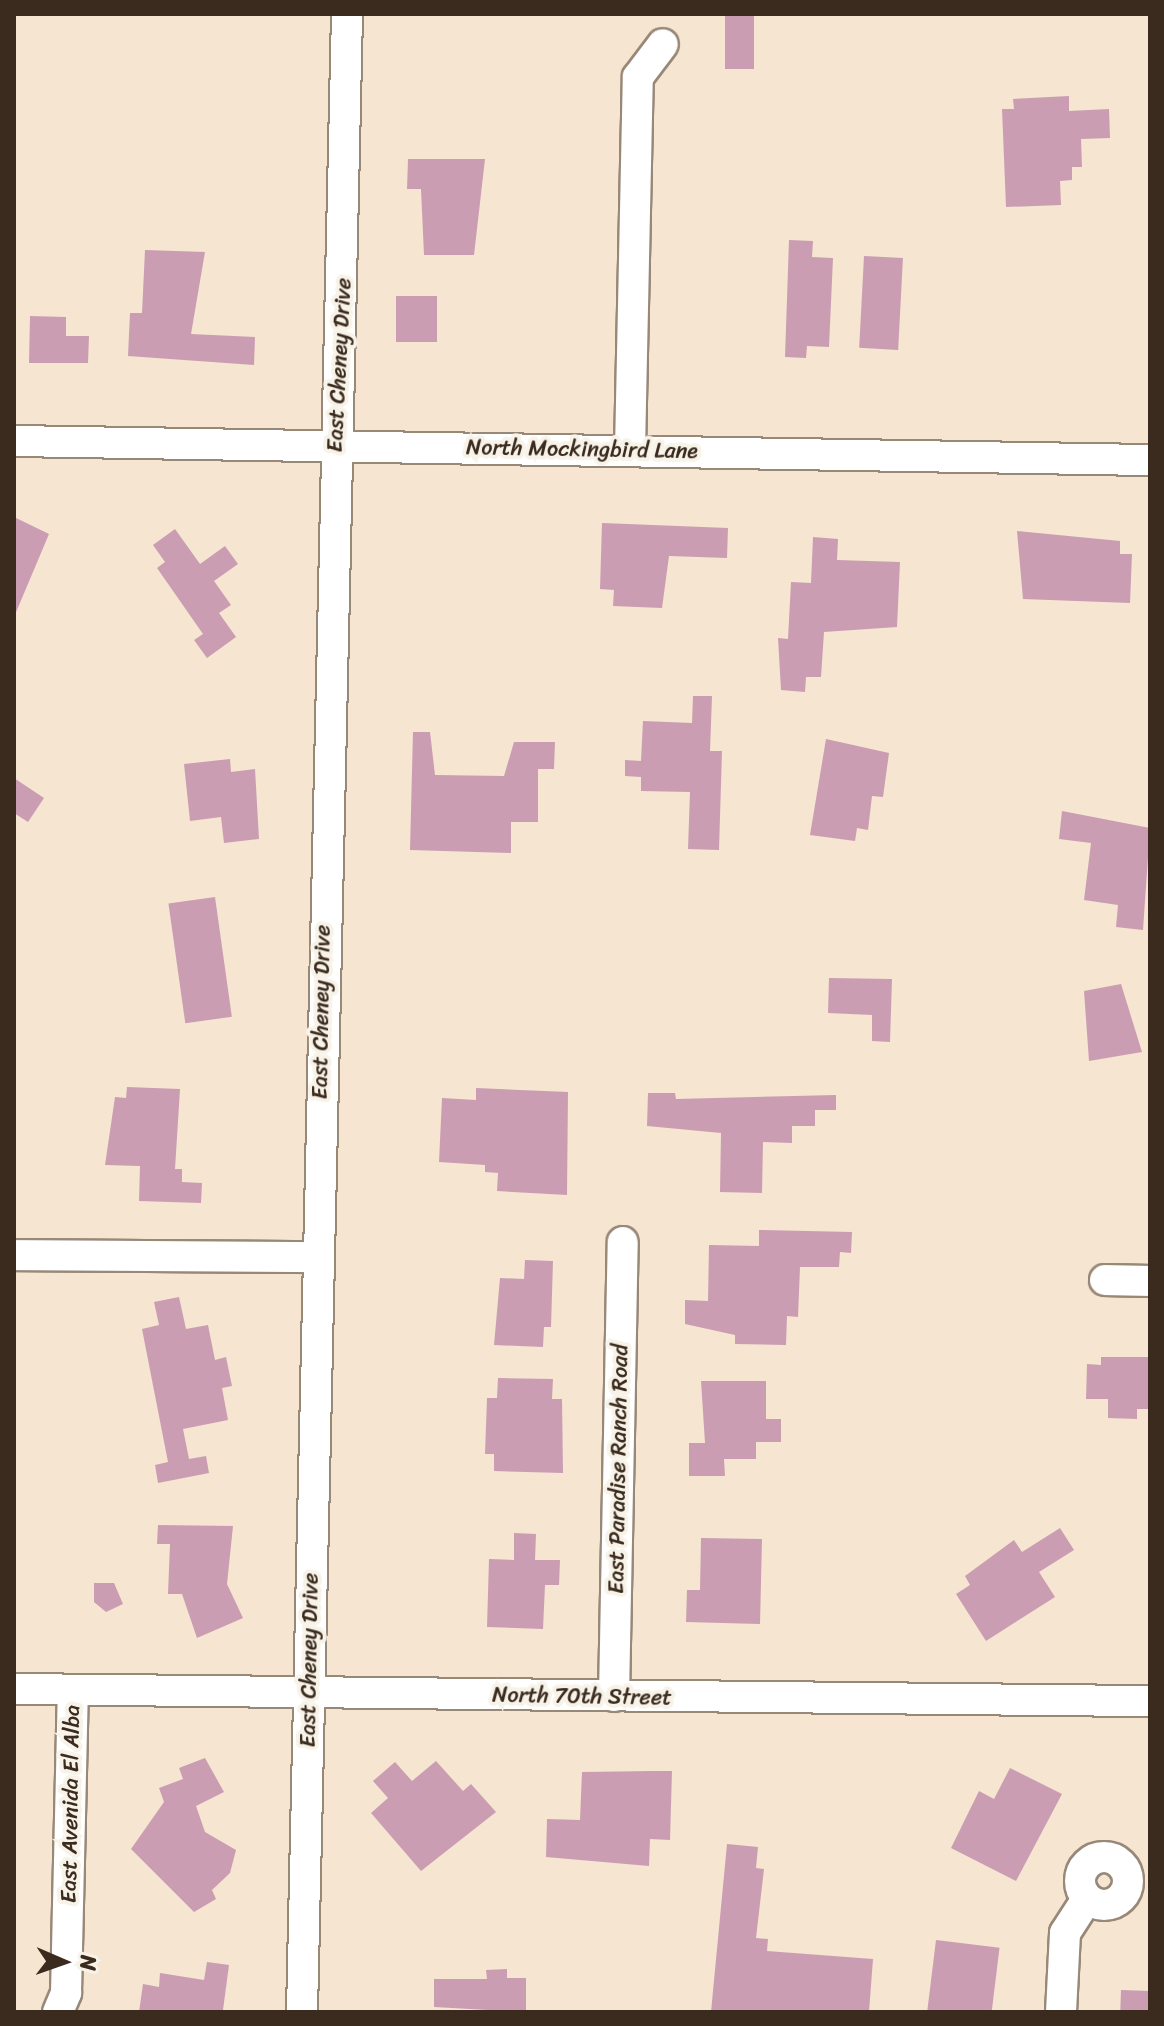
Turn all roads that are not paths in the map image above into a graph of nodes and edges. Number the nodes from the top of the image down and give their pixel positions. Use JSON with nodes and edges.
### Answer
{"nodes":[{"id":1,"x":347,"y":14,"type":"edge"},
{"id":2,"x":663,"y":44,"type":"dead end"},
{"id":3,"x":14,"y":441,"type":"edge"},
{"id":4,"x":335,"y":444,"type":"junction"},
{"id":5,"x":630,"y":450,"type":"junction"},
{"id":6,"x":1150,"y":460,"type":"edge"},
{"id":7,"x":623,"y":1242,"type":"dead end"},
{"id":8,"x":14,"y":1255,"type":"edge"},
{"id":9,"x":316,"y":1257,"type":"junction"},
{"id":10,"x":1105,"y":1280,"type":"dead end"},
{"id":11,"x":1150,"y":1281,"type":"edge"},
{"id":12,"x":14,"y":1689,"type":"edge"},
{"id":13,"x":73,"y":1690,"type":"junction"},
{"id":14,"x":308,"y":1693,"type":"junction"},
{"id":15,"x":614,"y":1696,"type":"junction"},
{"id":16,"x":1150,"y":1701,"type":"edge"},
{"id":17,"x":1087,"y":1899,"type":"dead end"},
{"id":18,"x":58,"y":2012,"type":"edge"},
{"id":19,"x":302,"y":2012,"type":"edge"},
{"id":20,"x":1061,"y":2012,"type":"edge"}],
"edges":[{"from":1,"to":4,"type":"street","name":"East Cheney Drive"},
{"from":2,"to":5,"type":"street"},
{"from":3,"to":4,"type":"street","name":"North Mockingbird Lane"},
{"from":4,"to":5,"type":"street","name":"North Mockingbird Lane"},
{"from":4,"to":9,"type":"street","name":"East Cheney Drive"},
{"from":5,"to":6,"type":"street","name":"North Mockingbird Lane"},
{"from":7,"to":15,"type":"street","name":"East Paradise Ranch Road"},
{"from":8,"to":9,"type":"street"},
{"from":9,"to":14,"type":"street","name":"East Cheney Drive"},
{"from":10,"to":11,"type":"street"},
{"from":12,"to":13,"type":"street","name":"North 70th Street"},
{"from":13,"to":14,"type":"street","name":"North 70th Street"},
{"from":13,"to":18,"type":"street","name":"East Avenida El Alba"},
{"from":14,"to":15,"type":"street","name":"North 70th Street"},
{"from":14,"to":19,"type":"street","name":"East Cheney Drive"},
{"from":15,"to":16,"type":"street","name":"North 70th Street"},
{"from":17,"to":20,"type":"street"}]}
